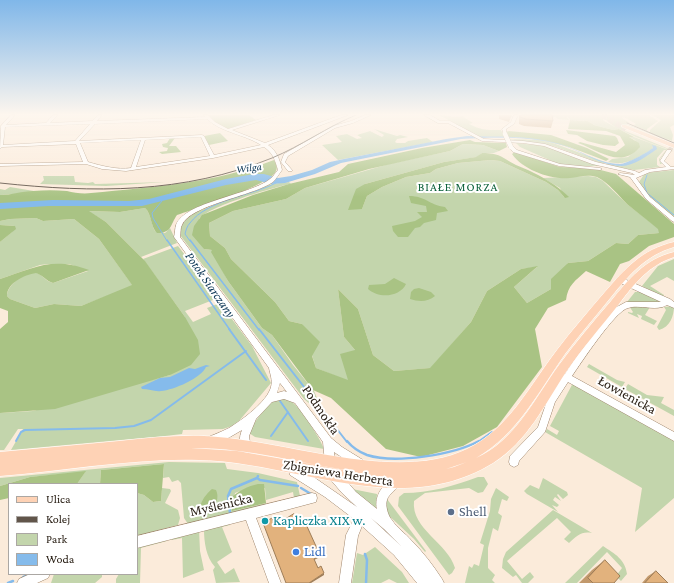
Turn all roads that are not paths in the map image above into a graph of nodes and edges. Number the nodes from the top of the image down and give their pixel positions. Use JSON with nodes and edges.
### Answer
{"nodes":[{"id":1,"x":58,"y":142,"type":"edge"},
{"id":2,"x":77,"y":142,"type":"edge"},
{"id":3,"x":143,"y":142,"type":"edge"},
{"id":4,"x":206,"y":142,"type":"edge"},
{"id":5,"x":260,"y":142,"type":"edge"},
{"id":6,"x":271,"y":142,"type":"edge"},
{"id":7,"x":308,"y":142,"type":"edge"},
{"id":8,"x":509,"y":142,"type":"edge"},
{"id":9,"x":525,"y":142,"type":"edge"},
{"id":10,"x":658,"y":142,"type":"edge"},
{"id":11,"x":660,"y":142,"type":"edge"},
{"id":12,"x":265,"y":145,"type":"junction"},
{"id":13,"x":0,"y":146,"type":"edge"},
{"id":14,"x":673,"y":148,"type":"edge"},
{"id":15,"x":214,"y":157,"type":"junction"},
{"id":16,"x":281,"y":162,"type":"junction"},
{"id":17,"x":86,"y":163,"type":"junction"},
{"id":18,"x":0,"y":165,"type":"edge"},
{"id":19,"x":672,"y":168,"type":"edge"},
{"id":20,"x":133,"y":169,"type":"junction"},
{"id":21,"x":290,"y":170,"type":"dead end"},
{"id":22,"x":624,"y":173,"type":"junction"},
{"id":23,"x":634,"y":175,"type":"junction"},
{"id":24,"x":674,"y":220,"type":"edge"},
{"id":25,"x":674,"y":244,"type":"edge"},
{"id":26,"x":674,"y":254,"type":"edge"},
{"id":27,"x":624,"y":282,"type":"junction"},
{"id":28,"x":671,"y":303,"type":"edge"},
{"id":29,"x":272,"y":365,"type":"junction"},
{"id":30,"x":566,"y":377,"type":"junction"},
{"id":31,"x":269,"y":398,"type":"junction"},
{"id":32,"x":300,"y":402,"type":"junction"},
{"id":33,"x":253,"y":416,"type":"junction"},
{"id":34,"x":674,"y":437,"type":"edge"},
{"id":35,"x":328,"y":441,"type":"junction"},
{"id":36,"x":205,"y":442,"type":"junction"},
{"id":37,"x":246,"y":452,"type":"junction"},
{"id":38,"x":0,"y":458,"type":"edge"},
{"id":39,"x":329,"y":461,"type":"junction"},
{"id":40,"x":514,"y":462,"type":"dead end"},
{"id":41,"x":283,"y":465,"type":"junction"},
{"id":42,"x":366,"y":467,"type":"junction"},
{"id":43,"x":0,"y":470,"type":"edge"},
{"id":44,"x":333,"y":474,"type":"junction"},
{"id":45,"x":396,"y":482,"type":"junction"},
{"id":46,"x":312,"y":498,"type":"dead end"},
{"id":47,"x":249,"y":514,"type":"junction"},
{"id":48,"x":360,"y":518,"type":"junction"},
{"id":49,"x":388,"y":525,"type":"junction"},
{"id":50,"x":138,"y":542,"type":"edge"},
{"id":51,"x":42,"y":575,"type":"edge"},
{"id":52,"x":23,"y":583,"type":"edge"},
{"id":53,"x":275,"y":583,"type":"edge"},
{"id":54,"x":345,"y":583,"type":"edge"},
{"id":55,"x":425,"y":583,"type":"edge"},
{"id":56,"x":438,"y":583,"type":"edge"}],
"edges":[{"from":1,"to":13,"type":"street"},
{"from":2,"to":17,"type":"street"},
{"from":3,"to":20,"type":"street"},
{"from":4,"to":15,"type":"street"},
{"from":5,"to":12,"type":"street"},
{"from":6,"to":12,"type":"street"},
{"from":7,"to":16,"type":"street"},
{"from":8,"to":22,"type":"street","bridge":true},
{"from":9,"to":22,"type":"street"},
{"from":10,"to":14,"type":"main road"},
{"from":11,"to":14,"type":"main road"},
{"from":12,"to":15,"type":"street"},
{"from":12,"to":16,"type":"street"},
{"from":14,"to":19,"type":"street"},
{"from":15,"to":20,"type":"street"},
{"from":16,"to":21,"type":"street"},
{"from":16,"to":29,"type":"street","name":"Podmokła"},
{"from":17,"to":18,"type":"street"},
{"from":17,"to":20,"type":"street"},
{"from":19,"to":23,"type":"street"},
{"from":22,"to":23,"type":"street"},
{"from":23,"to":24,"type":"street"},
{"from":25,"to":27,"type":"main road","name":"Zbigniewa Herberta"},
{"from":26,"to":27,"type":"main road","name":"Zbigniewa Herberta"},
{"from":27,"to":28,"type":"street"},
{"from":27,"to":42,"type":"main road","name":"Zbigniewa Herberta"},
{"from":27,"to":45,"type":"main road","name":"Zbigniewa Herberta"},
{"from":28,"to":30,"type":"street"},
{"from":29,"to":31,"type":"street","name":"Podmokła"},
{"from":29,"to":32,"type":"street","name":"Podmokła"},
{"from":30,"to":34,"type":"street","name":"Łowienicka"},
{"from":30,"to":40,"type":"street"},
{"from":31,"to":32,"type":"street"},
{"from":31,"to":33,"type":"street","name":"Podmokła"},
{"from":32,"to":35,"type":"street","name":"Podmokła"},
{"from":33,"to":36,"type":"street","name":"Podmokła"},
{"from":33,"to":37,"type":"street"},
{"from":35,"to":39,"type":"street","name":"Podmokła"},
{"from":35,"to":42,"type":"street"},
{"from":36,"to":37,"type":"main road","name":"Zbigniewa Herberta"},
{"from":36,"to":38,"type":"main road","name":"Zbigniewa Herberta"},
{"from":37,"to":39,"type":"main road","name":"Zbigniewa Herberta"},
{"from":37,"to":41,"type":"main road","name":"Zbigniewa Herberta"},
{"from":37,"to":43,"type":"main road","name":"Zbigniewa Herberta"},
{"from":39,"to":42,"type":"main road","name":"Zbigniewa Herberta"},
{"from":39,"to":44,"type":"street","name":"Podmokła"},
{"from":41,"to":44,"type":"main road","name":"Zbigniewa Herberta"},
{"from":41,"to":48,"type":"street"},
{"from":44,"to":45,"type":"main road","name":"Zbigniewa Herberta"},
{"from":44,"to":49,"type":"street","name":"Podmokła"},
{"from":45,"to":49,"type":"street"},
{"from":46,"to":47,"type":"street","name":"Myślenicka"},
{"from":47,"to":50,"type":"street","name":"Myślenicka"},
{"from":47,"to":53,"type":"street"},
{"from":48,"to":54,"type":"street"},
{"from":48,"to":55,"type":"street"},
{"from":49,"to":56,"type":"street"},
{"from":51,"to":52,"type":"street"}]}
